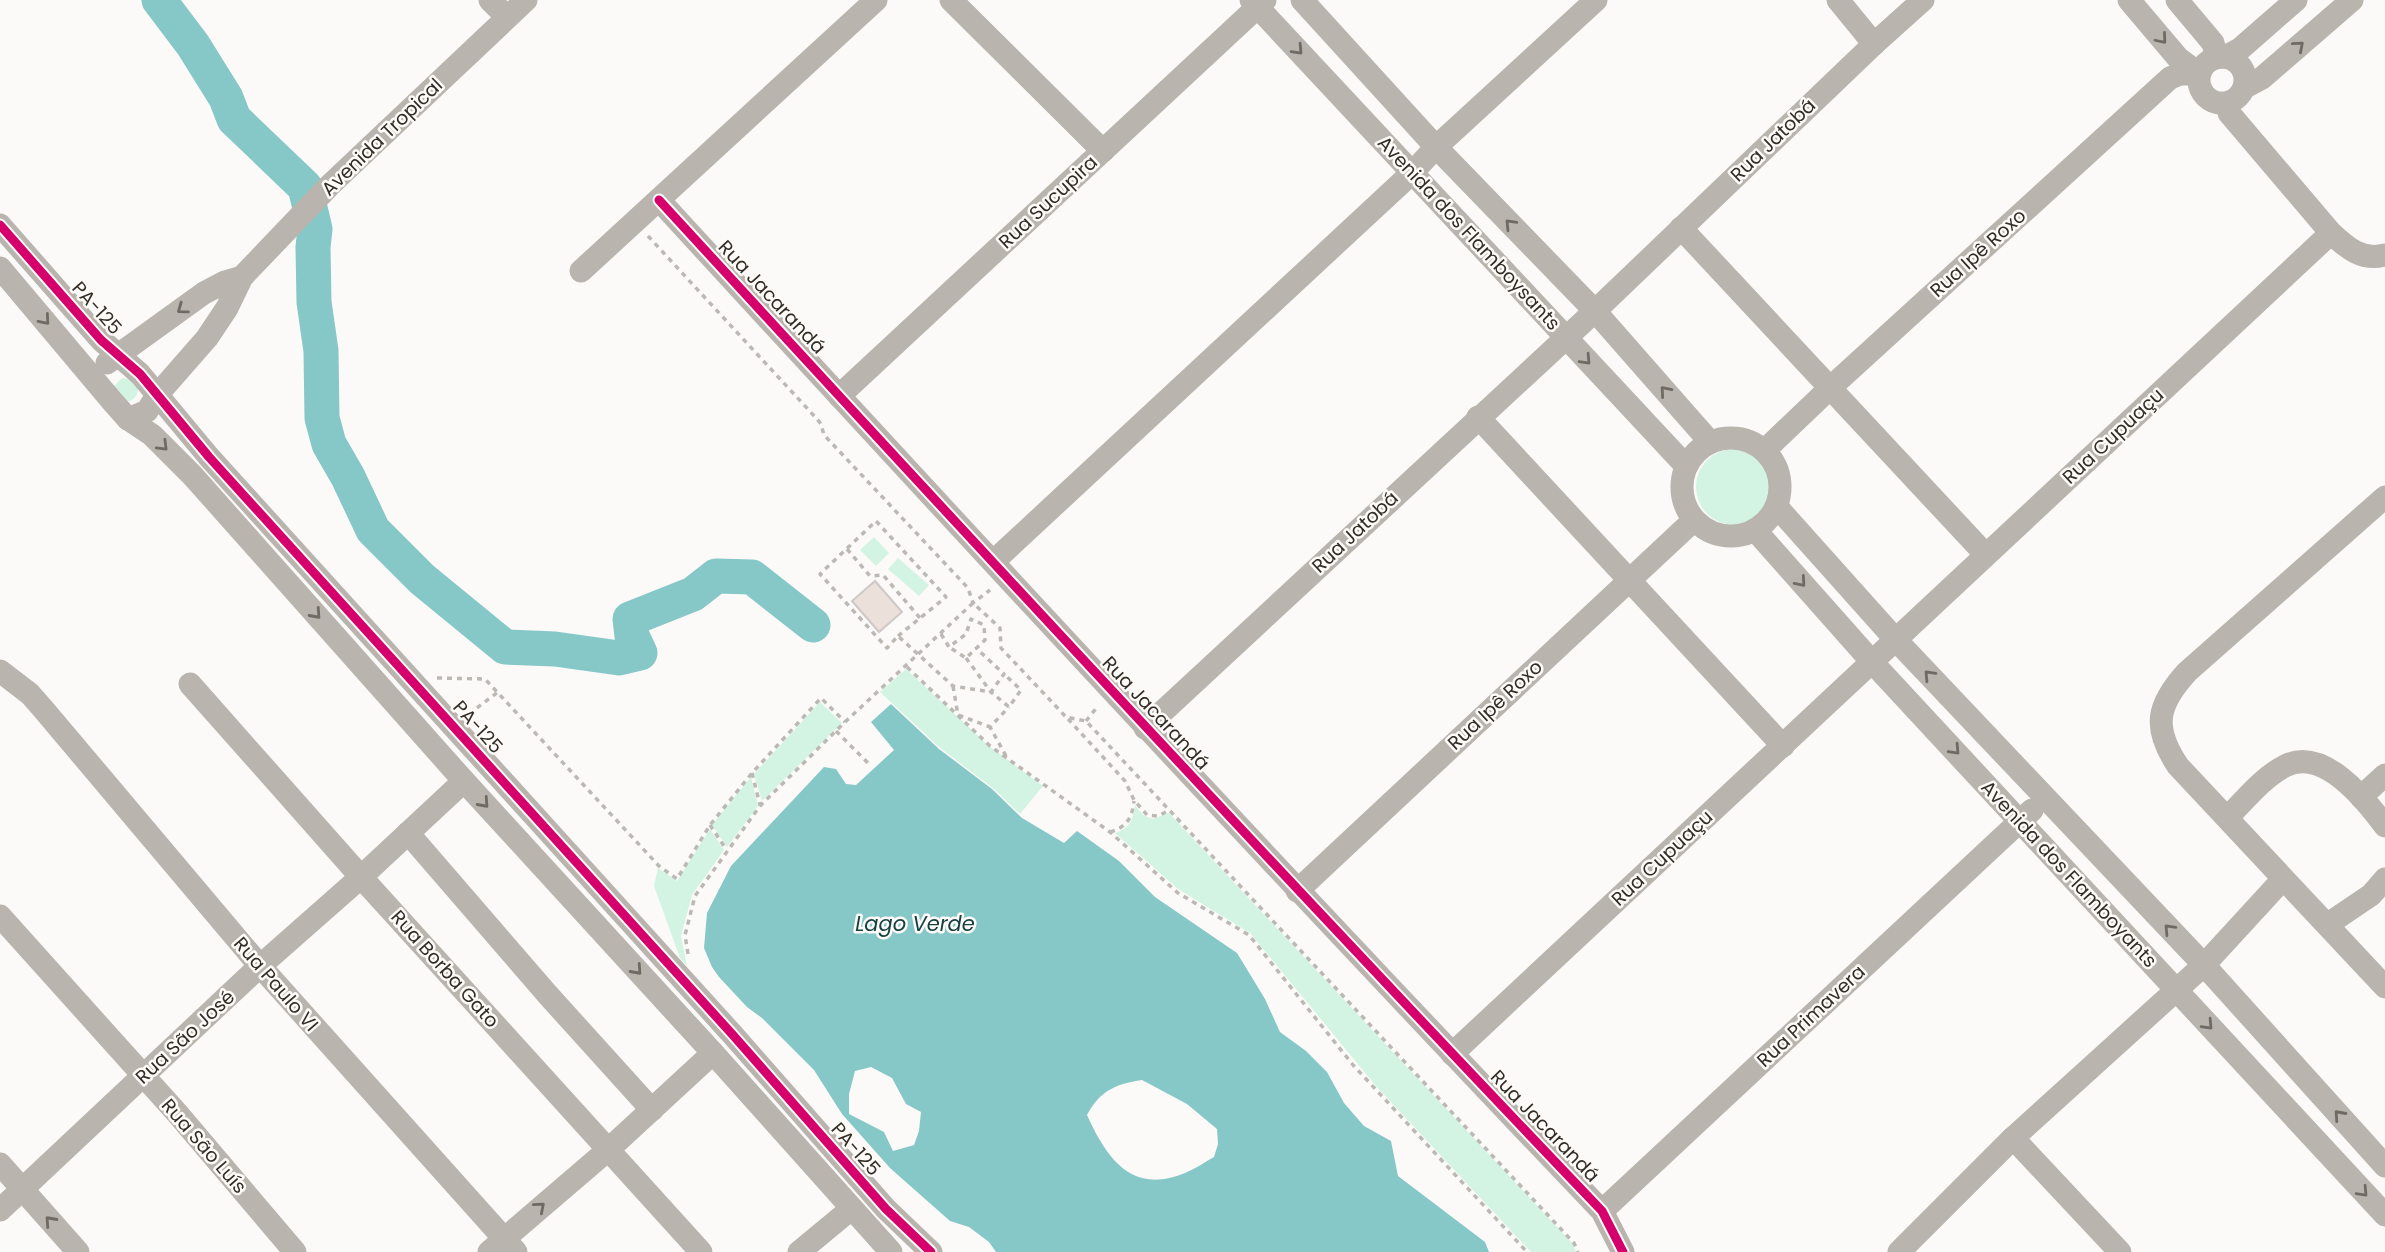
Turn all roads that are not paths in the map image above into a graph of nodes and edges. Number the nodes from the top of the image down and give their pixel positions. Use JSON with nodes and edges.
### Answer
{"nodes":[{"id":1,"x":490,"y":0,"type":"edge"},
{"id":2,"x":526,"y":0,"type":"edge"},
{"id":3,"x":876,"y":0,"type":"edge"},
{"id":4,"x":951,"y":0,"type":"edge"},
{"id":5,"x":1302,"y":0,"type":"edge"},
{"id":6,"x":1596,"y":0,"type":"edge"},
{"id":7,"x":1838,"y":0,"type":"edge"},
{"id":8,"x":1923,"y":0,"type":"edge"},
{"id":9,"x":2129,"y":0,"type":"edge"},
{"id":10,"x":2177,"y":0,"type":"edge"},
{"id":11,"x":2297,"y":0,"type":"edge"},
{"id":12,"x":2352,"y":0,"type":"edge"},
{"id":13,"x":1258,"y":2,"type":"edge"},
{"id":14,"x":507,"y":17,"type":"junction"},
{"id":15,"x":1874,"y":44,"type":"junction"},
{"id":16,"x":2221,"y":57,"type":"junction"},
{"id":17,"x":2199,"y":74,"type":"junction"},
{"id":18,"x":2245,"y":87,"type":"junction"},
{"id":19,"x":2227,"y":103,"type":"junction"},
{"id":20,"x":1436,"y":146,"type":"junction"},
{"id":21,"x":1103,"y":151,"type":"junction"},
{"id":22,"x":1413,"y":172,"type":"junction"},
{"id":23,"x":659,"y":200,"type":"junction"},
{"id":24,"x":0,"y":225,"type":"edge"},
{"id":25,"x":1681,"y":228,"type":"junction"},
{"id":26,"x":2331,"y":233,"type":"junction"},
{"id":27,"x":2385,"y":256,"type":"edge"},
{"id":28,"x":0,"y":268,"type":"edge"},
{"id":29,"x":581,"y":271,"type":"dead end"},
{"id":30,"x":242,"y":277,"type":"junction"},
{"id":31,"x":1595,"y":311,"type":"junction"},
{"id":32,"x":1565,"y":337,"type":"junction"},
{"id":33,"x":119,"y":356,"type":"junction"},
{"id":34,"x":96,"y":383,"type":"junction"},
{"id":35,"x":1830,"y":388,"type":"junction"},
{"id":36,"x":158,"y":394,"type":"junction"},
{"id":37,"x":839,"y":396,"type":"junction"},
{"id":38,"x":1478,"y":417,"type":"junction"},
{"id":39,"x":128,"y":419,"type":"junction"},
{"id":40,"x":1710,"y":442,"type":"junction"},
{"id":41,"x":1765,"y":450,"type":"junction"},
{"id":42,"x":1686,"y":466,"type":"junction"},
{"id":43,"x":2385,"y":498,"type":"edge"},
{"id":44,"x":1777,"y":507,"type":"junction"},
{"id":45,"x":1694,"y":520,"type":"junction"},
{"id":46,"x":1756,"y":531,"type":"junction"},
{"id":47,"x":1985,"y":554,"type":"junction"},
{"id":48,"x":994,"y":561,"type":"junction"},
{"id":49,"x":1629,"y":580,"type":"junction"},
{"id":50,"x":1896,"y":640,"type":"junction"},
{"id":51,"x":1873,"y":663,"type":"junction"},
{"id":52,"x":0,"y":671,"type":"edge"},
{"id":53,"x":190,"y":684,"type":"dead end"},
{"id":54,"x":1144,"y":727,"type":"junction"},
{"id":55,"x":1783,"y":746,"type":"junction"},
{"id":56,"x":2385,"y":775,"type":"edge"},
{"id":57,"x":464,"y":781,"type":"junction"},
{"id":58,"x":2361,"y":797,"type":"junction"},
{"id":59,"x":2046,"y":798,"type":"junction"},
{"id":60,"x":2228,"y":817,"type":"junction"},
{"id":61,"x":2021,"y":820,"type":"junction"},
{"id":62,"x":2385,"y":826,"type":"edge"},
{"id":63,"x":408,"y":833,"type":"junction"},
{"id":64,"x":361,"y":877,"type":"junction"},
{"id":65,"x":2283,"y":879,"type":"junction"},
{"id":66,"x":2385,"y":879,"type":"edge"},
{"id":67,"x":1297,"y":891,"type":"junction"},
{"id":68,"x":0,"y":916,"type":"edge"},
{"id":69,"x":2328,"y":923,"type":"junction"},
{"id":70,"x":2204,"y":965,"type":"junction"},
{"id":71,"x":260,"y":966,"type":"junction"},
{"id":72,"x":2385,"y":987,"type":"edge"},
{"id":73,"x":2176,"y":990,"type":"junction"},
{"id":74,"x":713,"y":1053,"type":"junction"},
{"id":75,"x":1452,"y":1054,"type":"junction"},
{"id":76,"x":143,"y":1076,"type":"junction"},
{"id":77,"x":652,"y":1110,"type":"junction"},
{"id":78,"x":2013,"y":1138,"type":"junction"},
{"id":79,"x":609,"y":1149,"type":"junction"},
{"id":80,"x":0,"y":1164,"type":"edge"},
{"id":81,"x":2385,"y":1166,"type":"edge"},
{"id":82,"x":23,"y":1191,"type":"junction"},
{"id":83,"x":851,"y":1209,"type":"junction"},
{"id":84,"x":0,"y":1210,"type":"edge"},
{"id":85,"x":1602,"y":1211,"type":"junction"},
{"id":86,"x":2385,"y":1215,"type":"edge"},
{"id":87,"x":503,"y":1248,"type":"edge"},
{"id":88,"x":78,"y":1252,"type":"edge"},
{"id":89,"x":295,"y":1252,"type":"edge"},
{"id":90,"x":701,"y":1252,"type":"edge"},
{"id":91,"x":799,"y":1252,"type":"edge"},
{"id":92,"x":891,"y":1252,"type":"edge"},
{"id":93,"x":931,"y":1252,"type":"edge"},
{"id":94,"x":1623,"y":1252,"type":"edge"},
{"id":95,"x":1899,"y":1252,"type":"edge"},
{"id":96,"x":2120,"y":1252,"type":"edge"}],
"edges":[{"from":1,"to":14,"type":"street"},
{"from":2,"to":14,"type":"street","name":"Avenida Tropical"},
{"from":3,"to":23,"type":"street"},
{"from":4,"to":21,"type":"street"},
{"from":5,"to":20,"type":"street","name":"Avenida dos Flamboysants"},
{"from":6,"to":20,"type":"street"},
{"from":7,"to":15,"type":"street"},
{"from":8,"to":15,"type":"street","name":"Rua Jatobá"},
{"from":9,"to":17,"type":"street","one_way":true},
{"from":10,"to":16,"type":"street"},
{"from":11,"to":16,"type":"street"},
{"from":18,"to":12,"type":"street","one_way":true},
{"from":13,"to":21,"type":"street","name":"Rua Sucupira"},
{"from":13,"to":22,"type":"street","name":"Avenida dos Flamboysants","one_way":true},
{"from":14,"to":30,"type":"street","name":"Avenida Tropical"},
{"from":15,"to":25,"type":"street","name":"Rua Jatobá"},
{"from":16,"to":17,"type":"street"},
{"from":16,"to":18,"type":"street"},
{"from":17,"to":19,"type":"street"},
{"from":17,"to":35,"type":"street","name":"Rua Ipê Roxo"},
{"from":18,"to":19,"type":"street"},
{"from":19,"to":26,"type":"street"},
{"from":20,"to":22,"type":"street"},
{"from":31,"to":20,"type":"street","name":"Avenida dos Flamboysants","one_way":true},
{"from":21,"to":37,"type":"street","name":"Rua Sucupira"},
{"from":22,"to":32,"type":"street","name":"Avenida dos Flamboysants"},
{"from":22,"to":48,"type":"street"},
{"from":23,"to":29,"type":"street"},
{"from":23,"to":37,"type":"street","name":"Rua Jacarandá"},
{"from":24,"to":33,"type":"street","name":"PA-125","number":"PA-125"},
{"from":25,"to":31,"type":"street","name":"Rua Jatobá"},
{"from":25,"to":35,"type":"street"},
{"from":26,"to":27,"type":"street"},
{"from":26,"to":47,"type":"street","name":"Rua Cupuaçu"},
{"from":28,"to":34,"type":"street","one_way":true},
{"from":30,"to":33,"type":"street","one_way":true},
{"from":30,"to":36,"type":"street"},
{"from":31,"to":32,"type":"street","name":"Rua Jatobá"},
{"from":40,"to":31,"type":"street","name":"Avenida dos Flamboysants","one_way":true},
{"from":32,"to":38,"type":"street","name":"Rua Jatobá"},
{"from":32,"to":42,"type":"street","name":"Avenida dos Flamboysants","one_way":true},
{"from":33,"to":34,"type":"street"},
{"from":33,"to":36,"type":"street","name":"PA-125","number":"PA-125"},
{"from":34,"to":39,"type":"street"},
{"from":35,"to":41,"type":"street","name":"Rua Ipê Roxo"},
{"from":35,"to":47,"type":"street"},
{"from":36,"to":39,"type":"street"},
{"from":36,"to":93,"type":"street","name":"PA-125","number":"PA-125"},
{"from":37,"to":48,"type":"street","name":"Rua Jacarandá"},
{"from":38,"to":49,"type":"street"},
{"from":38,"to":54,"type":"street","name":"Rua Jatobá"},
{"from":39,"to":57,"type":"street","one_way":true},
{"from":40,"to":41,"type":"street"},
{"from":40,"to":42,"type":"street"},
{"from":41,"to":44,"type":"street"},
{"from":42,"to":45,"type":"street"},
{"from":43,"to":60,"type":"street"},
{"from":44,"to":46,"type":"street"},
{"from":44,"to":50,"type":"street","name":"Avenida dos Flamboyants"},
{"from":45,"to":46,"type":"street"},
{"from":45,"to":49,"type":"street","name":"Rua Ipê Roxo"},
{"from":46,"to":51,"type":"street","name":"Avenida dos Flamboyants","one_way":true},
{"from":47,"to":50,"type":"street","name":"Rua Cupuaçu"},
{"from":48,"to":54,"type":"street","name":"Rua Jacarandá"},
{"from":49,"to":55,"type":"street"},
{"from":49,"to":67,"type":"street","name":"Rua Ipê Roxo"},
{"from":50,"to":51,"type":"street","name":"Rua Cupuaçu"},
{"from":59,"to":50,"type":"street","name":"Avenida dos Flamboyants","one_way":true},
{"from":51,"to":55,"type":"street","name":"Rua Cupuaçu"},
{"from":51,"to":61,"type":"street","name":"Avenida dos Flamboyants","one_way":true},
{"from":52,"to":71,"type":"street","name":"Rua Paulo VI"},
{"from":53,"to":64,"type":"street","name":"Rua Borba Gato"},
{"from":54,"to":67,"type":"street","name":"Rua Jacarandá"},
{"from":55,"to":75,"type":"street","name":"Rua Cupuaçu"},
{"from":56,"to":58,"type":"street"},
{"from":57,"to":63,"type":"street","name":"Rua São José"},
{"from":57,"to":74,"type":"street","one_way":true},
{"from":58,"to":60,"type":"street"},
{"from":58,"to":62,"type":"street"},
{"from":59,"to":61,"type":"street","name":"Rua Primavera"},
{"from":70,"to":59,"type":"street","name":"Avenida dos Flamboyants","one_way":true},
{"from":60,"to":65,"type":"street"},
{"from":61,"to":73,"type":"street","name":"Avenida dos Flamboyants"},
{"from":61,"to":85,"type":"street","name":"Rua Primavera"},
{"from":63,"to":64,"type":"street","name":"Rua São José"},
{"from":63,"to":77,"type":"street"},
{"from":64,"to":71,"type":"street","name":"Rua São José"},
{"from":64,"to":79,"type":"street","name":"Rua Borba Gato"},
{"from":65,"to":69,"type":"street"},
{"from":65,"to":70,"type":"street"},
{"from":66,"to":69,"type":"street"},
{"from":67,"to":75,"type":"street","name":"Rua Jacarandá"},
{"from":68,"to":76,"type":"street","name":"Rua São Luís"},
{"from":69,"to":72,"type":"street"},
{"from":70,"to":73,"type":"street"},
{"from":81,"to":70,"type":"street","name":"Avenida dos Flamboyants","one_way":true},
{"from":71,"to":76,"type":"street","name":"Rua São José"},
{"from":71,"to":87,"type":"street","name":"Rua Paulo VI"},
{"from":73,"to":78,"type":"street"},
{"from":73,"to":86,"type":"street","name":"Avenida dos Flamboyants","one_way":true},
{"from":74,"to":77,"type":"street"},
{"from":74,"to":83,"type":"street"},
{"from":75,"to":85,"type":"street","name":"Rua Jacarandá"},
{"from":76,"to":82,"type":"street","name":"Rua São José"},
{"from":76,"to":89,"type":"street","name":"Rua São Luís"},
{"from":77,"to":79,"type":"street"},
{"from":78,"to":95,"type":"street"},
{"from":78,"to":96,"type":"street"},
{"from":87,"to":79,"type":"street","one_way":true},
{"from":79,"to":90,"type":"street","name":"Rua Borba Gato"},
{"from":80,"to":82,"type":"street"},
{"from":82,"to":84,"type":"street","name":"Rua São José"},
{"from":88,"to":82,"type":"street","one_way":true},
{"from":83,"to":91,"type":"street"},
{"from":83,"to":92,"type":"street"},
{"from":85,"to":94,"type":"street","name":"Rua Jacarandá"}]}
